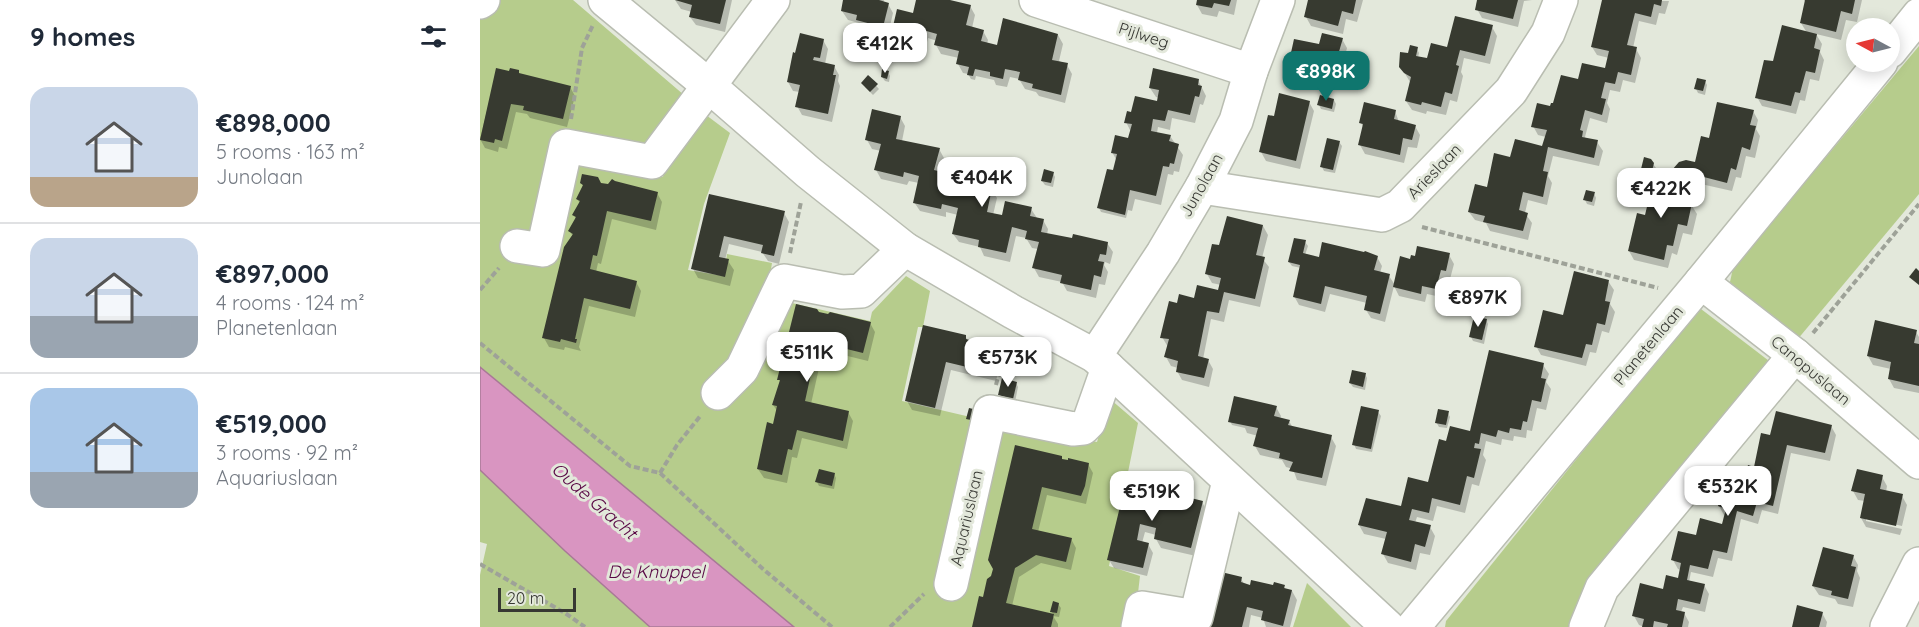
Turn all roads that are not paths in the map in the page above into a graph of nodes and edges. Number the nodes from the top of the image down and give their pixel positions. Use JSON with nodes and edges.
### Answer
{"nodes":[{"id":1,"x":773,"y":0,"type":"edge"},
{"id":2,"x":1036,"y":0,"type":"edge"},
{"id":3,"x":1278,"y":0,"type":"edge"},
{"id":4,"x":1561,"y":0,"type":"edge"},
{"id":5,"x":600,"y":10,"type":"edge"},
{"id":6,"x":1919,"y":15,"type":"edge"},
{"id":7,"x":1900,"y":39,"type":"edge"},
{"id":8,"x":1251,"y":70,"type":"junction"},
{"id":9,"x":1873,"y":72,"type":"edge"},
{"id":10,"x":708,"y":85,"type":"junction"},
{"id":11,"x":1202,"y":187,"type":"junction"},
{"id":12,"x":517,"y":246,"type":"dead end"},
{"id":13,"x":905,"y":249,"type":"junction"},
{"id":14,"x":1695,"y":289,"type":"junction"},
{"id":15,"x":1795,"y":355,"type":"junction"},
{"id":16,"x":1101,"y":362,"type":"junction"},
{"id":17,"x":718,"y":393,"type":"road end"},
{"id":18,"x":1919,"y":462,"type":"edge"},
{"id":19,"x":1228,"y":481,"type":"junction"},
{"id":20,"x":1919,"y":564,"type":"edge"},
{"id":21,"x":951,"y":584,"type":"road end"},
{"id":22,"x":1138,"y":627,"type":"edge"},
{"id":23,"x":1388,"y":627,"type":"edge"},
{"id":24,"x":1413,"y":627,"type":"edge"},
{"id":25,"x":1586,"y":627,"type":"edge"},
{"id":26,"x":1887,"y":627,"type":"edge"}],
"edges":[{"from":1,"to":10,"type":"street"},
{"from":2,"to":8,"type":"street","name":"Pijlweg"},
{"from":3,"to":8,"type":"street","name":"Junolaan"},
{"from":4,"to":11,"type":"street","name":"Arieslaan"},
{"from":5,"to":10,"type":"street"},
{"from":6,"to":7,"type":"street"},
{"from":8,"to":11,"type":"street","name":"Junolaan"},
{"from":9,"to":14,"type":"street","name":"Planetenlaan"},
{"from":10,"to":12,"type":"street"},
{"from":10,"to":13,"type":"street"},
{"from":11,"to":16,"type":"street","name":"Junolaan"},
{"from":13,"to":16,"type":"street"},
{"from":13,"to":17,"type":"street"},
{"from":14,"to":15,"type":"street","name":"Canopuslaan"},
{"from":14,"to":24,"type":"street","name":"Planetenlaan"},
{"from":15,"to":18,"type":"street","name":"Canopuslaan"},
{"from":15,"to":25,"type":"street"},
{"from":16,"to":19,"type":"street"},
{"from":16,"to":21,"type":"street","name":"Aquariuslaan"},
{"from":19,"to":22,"type":"street"},
{"from":19,"to":23,"type":"street"},
{"from":20,"to":26,"type":"street"}]}
